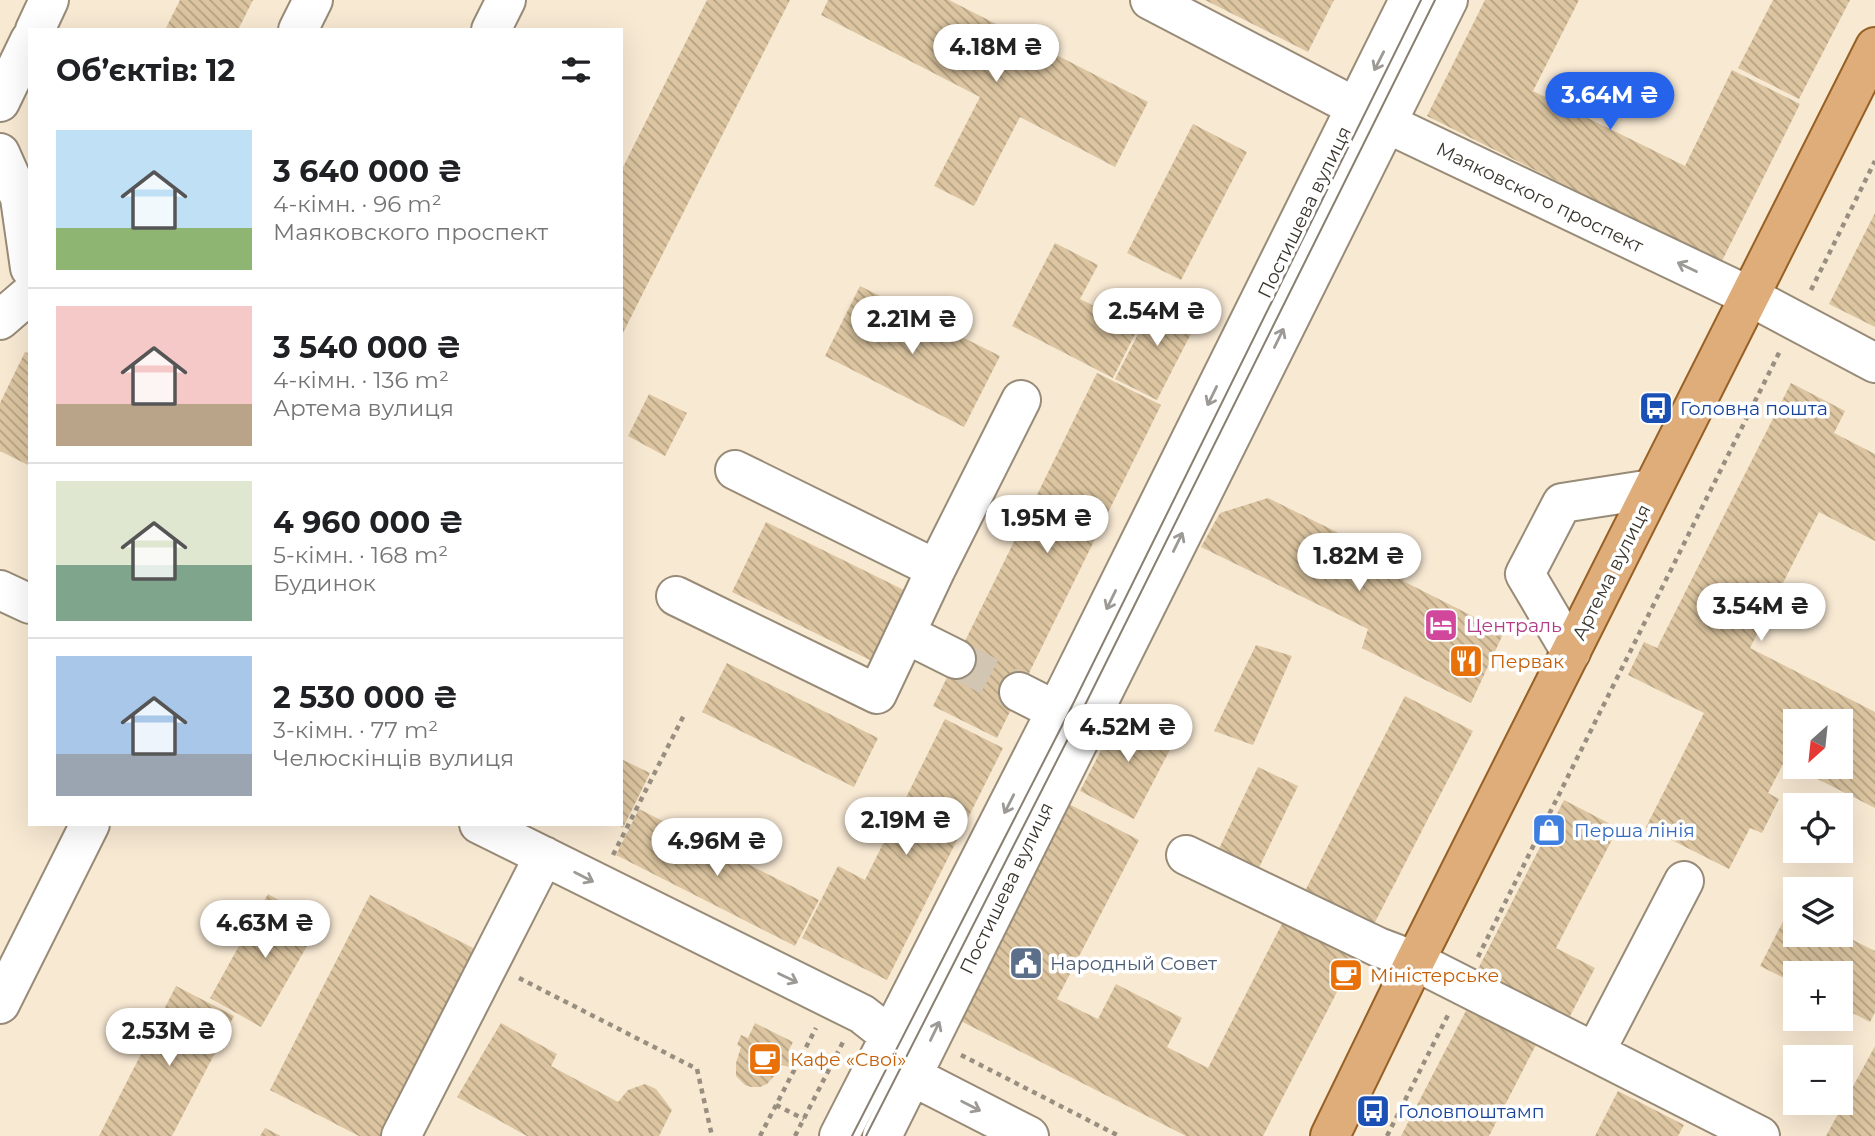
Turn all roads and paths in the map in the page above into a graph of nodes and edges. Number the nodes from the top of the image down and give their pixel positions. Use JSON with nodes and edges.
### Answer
{"nodes":[{"id":1,"x":49,"y":0,"type":"edge"},
{"id":2,"x":313,"y":0,"type":"edge"},
{"id":3,"x":506,"y":0,"type":"edge"},
{"id":4,"x":1150,"y":0,"type":"edge"},
{"id":5,"x":1409,"y":0,"type":"edge"},
{"id":6,"x":1448,"y":0,"type":"edge"},
{"id":7,"x":36,"y":28,"type":"edge"},
{"id":8,"x":299,"y":28,"type":"edge"},
{"id":9,"x":492,"y":28,"type":"edge"},
{"id":10,"x":28,"y":44,"type":"edge"},
{"id":11,"x":1875,"y":47,"type":"edge"},
{"id":12,"x":0,"y":102,"type":"edge"},
{"id":13,"x":1373,"y":116,"type":"junction"},
{"id":14,"x":0,"y":153,"type":"edge"},
{"id":15,"x":1875,"y":162,"type":"edge"},
{"id":16,"x":28,"y":254,"type":"edge"},
{"id":17,"x":28,"y":296,"type":"edge"},
{"id":18,"x":1749,"y":296,"type":"junction"},
{"id":19,"x":0,"y":320,"type":"edge"},
{"id":20,"x":1795,"y":321,"type":"junction"},
{"id":21,"x":1875,"y":363,"type":"edge"},
{"id":22,"x":1021,"y":400,"type":"dead end"},
{"id":23,"x":735,"y":470,"type":"dead end"},
{"id":24,"x":1652,"y":489,"type":"junction"},
{"id":25,"x":936,"y":569,"type":"junction"},
{"id":26,"x":0,"y":590,"type":"edge"},
{"id":27,"x":676,"y":596,"type":"dead end"},
{"id":28,"x":28,"y":603,"type":"edge"},
{"id":29,"x":905,"y":634,"type":"junction"},
{"id":30,"x":1571,"y":652,"type":"junction"},
{"id":31,"x":956,"y":659,"type":"tunnel mouth"},
{"id":32,"x":1019,"y":692,"type":"tunnel mouth"},
{"id":33,"x":684,"y":715,"type":"dead end"},
{"id":34,"x":1071,"y":718,"type":"junction"},
{"id":35,"x":89,"y":826,"type":"edge"},
{"id":36,"x":483,"y":826,"type":"edge"},
{"id":37,"x":1186,"y":855,"type":"dead end"},
{"id":38,"x":544,"y":856,"type":"junction"},
{"id":39,"x":1684,"y":881,"type":"dead end"},
{"id":40,"x":599,"y":884,"type":"junction"},
{"id":41,"x":1415,"y":961,"type":"junction"},
{"id":42,"x":489,"y":963,"type":"junction"},
{"id":43,"x":1464,"y":985,"type":"junction"},
{"id":44,"x":0,"y":1004,"type":"edge"},
{"id":45,"x":817,"y":1026,"type":"dead end"},
{"id":46,"x":890,"y":1036,"type":"junction"},
{"id":47,"x":845,"y":1039,"type":"dead end"},
{"id":48,"x":954,"y":1051,"type":"dead end"},
{"id":49,"x":1595,"y":1052,"type":"junction"},
{"id":50,"x":912,"y":1076,"type":"junction"},
{"id":51,"x":776,"y":1105,"type":"junction"},
{"id":52,"x":804,"y":1119,"type":"junction"},
{"id":53,"x":401,"y":1136,"type":"edge"},
{"id":54,"x":712,"y":1136,"type":"edge"},
{"id":55,"x":760,"y":1136,"type":"edge"},
{"id":56,"x":795,"y":1136,"type":"edge"},
{"id":57,"x":839,"y":1136,"type":"edge"},
{"id":58,"x":883,"y":1136,"type":"edge"},
{"id":59,"x":1029,"y":1136,"type":"edge"},
{"id":60,"x":1119,"y":1136,"type":"edge"},
{"id":61,"x":1330,"y":1136,"type":"edge"},
{"id":62,"x":1387,"y":1136,"type":"edge"},
{"id":63,"x":1759,"y":1136,"type":"edge"}],
"edges":[{"from":1,"to":7,"type":"street"},
{"from":2,"to":8,"type":"street"},
{"from":3,"to":9,"type":"street"},
{"from":4,"to":13,"type":"street","name":"Маяковского проспект"},
{"from":5,"to":13,"type":"street","name":"Постишева вулиця","one_way":true},
{"from":6,"to":13,"type":"street","name":"Постишева вулиця"},
{"from":10,"to":12,"type":"street"},
{"from":11,"to":18,"type":"main road","name":"Артема вулиця"},
{"from":18,"to":13,"type":"street","name":"Маяковского проспект","one_way":true},
{"from":13,"to":34,"type":"street","name":"Постишева вулиця"},
{"from":14,"to":16,"type":"street"},
{"from":15,"to":20,"type":"path"},
{"from":17,"to":19,"type":"street"},
{"from":18,"to":20,"type":"street","name":"Маяковского проспект"},
{"from":18,"to":24,"type":"main road","name":"Артема вулиця"},
{"from":20,"to":21,"type":"street","name":"Маяковского проспект"},
{"from":20,"to":43,"type":"path"},
{"from":22,"to":25,"type":"street"},
{"from":23,"to":25,"type":"street"},
{"from":24,"to":30,"type":"main road","name":"Артема вулиця"},
{"from":24,"to":30,"type":"street"},
{"from":25,"to":29,"type":"street"},
{"from":26,"to":28,"type":"street"},
{"from":27,"to":29,"type":"street"},
{"from":29,"to":31,"type":"street"},
{"from":30,"to":41,"type":"main road","name":"Артема вулиця"},
{"from":32,"to":34,"type":"street"},
{"from":33,"to":40,"type":"path"},
{"from":34,"to":46,"type":"street","name":"Постишева вулиця","one_way":true},
{"from":50,"to":34,"type":"street","name":"Постишева вулиця","one_way":true},
{"from":35,"to":44,"type":"street"},
{"from":36,"to":38,"type":"street"},
{"from":37,"to":41,"type":"street"},
{"from":38,"to":40,"type":"street","one_way":true},
{"from":38,"to":42,"type":"street"},
{"from":39,"to":49,"type":"street"},
{"from":40,"to":46,"type":"street","one_way":true},
{"from":41,"to":43,"type":"street"},
{"from":41,"to":61,"type":"main road","name":"Артема вулиця"},
{"from":42,"to":53,"type":"street"},
{"from":42,"to":54,"type":"path"},
{"from":43,"to":49,"type":"street"},
{"from":43,"to":62,"type":"path"},
{"from":45,"to":51,"type":"path"},
{"from":46,"to":50,"type":"street"},
{"from":46,"to":57,"type":"street","name":"Постишева вулиця"},
{"from":47,"to":52,"type":"path"},
{"from":48,"to":60,"type":"path"},
{"from":49,"to":63,"type":"street"},
{"from":50,"to":58,"type":"street","name":"Постишева вулиця"},
{"from":50,"to":59,"type":"street","one_way":true},
{"from":51,"to":52,"type":"path"},
{"from":51,"to":55,"type":"path"},
{"from":52,"to":56,"type":"path"}]}
